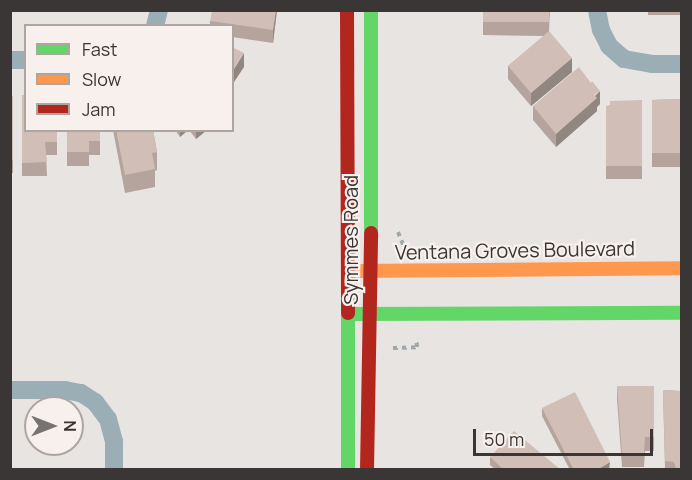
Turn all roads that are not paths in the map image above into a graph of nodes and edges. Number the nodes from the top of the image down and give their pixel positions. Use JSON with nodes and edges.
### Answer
{"nodes":[{"id":1,"x":347,"y":10,"type":"edge"},
{"id":2,"x":371,"y":10,"type":"edge"},
{"id":3,"x":597,"y":10,"type":"edge"},
{"id":4,"x":681,"y":64,"type":"edge"},
{"id":5,"x":681,"y":268,"type":"edge"},
{"id":6,"x":348,"y":271,"type":"junction"},
{"id":7,"x":371,"y":271,"type":"junction"},
{"id":8,"x":681,"y":313,"type":"edge"},
{"id":9,"x":348,"y":314,"type":"junction"},
{"id":10,"x":370,"y":314,"type":"junction"},
{"id":11,"x":10,"y":390,"type":"edge"},
{"id":12,"x":114,"y":470,"type":"edge"},
{"id":13,"x":348,"y":470,"type":"edge"},
{"id":14,"x":367,"y":470,"type":"edge"}],
"edges":[{"from":1,"to":6,"type":"street","name":"Symmes Road"},
{"from":2,"to":7,"type":"street","name":"Symmes Road"},
{"from":3,"to":4,"type":"street"},
{"from":5,"to":7,"type":"street","name":"Ventana Groves Boulevard"},
{"from":6,"to":7,"type":"street","name":"Ventana Groves Boulevard"},
{"from":6,"to":9,"type":"street","name":"Symmes Road"},
{"from":7,"to":10,"type":"street","name":"Symmes Road"},
{"from":8,"to":10,"type":"street"},
{"from":9,"to":10,"type":"street"},
{"from":9,"to":13,"type":"street","name":"Symmes Road"},
{"from":10,"to":14,"type":"street","name":"Symmes Road"},
{"from":11,"to":12,"type":"street"}]}
